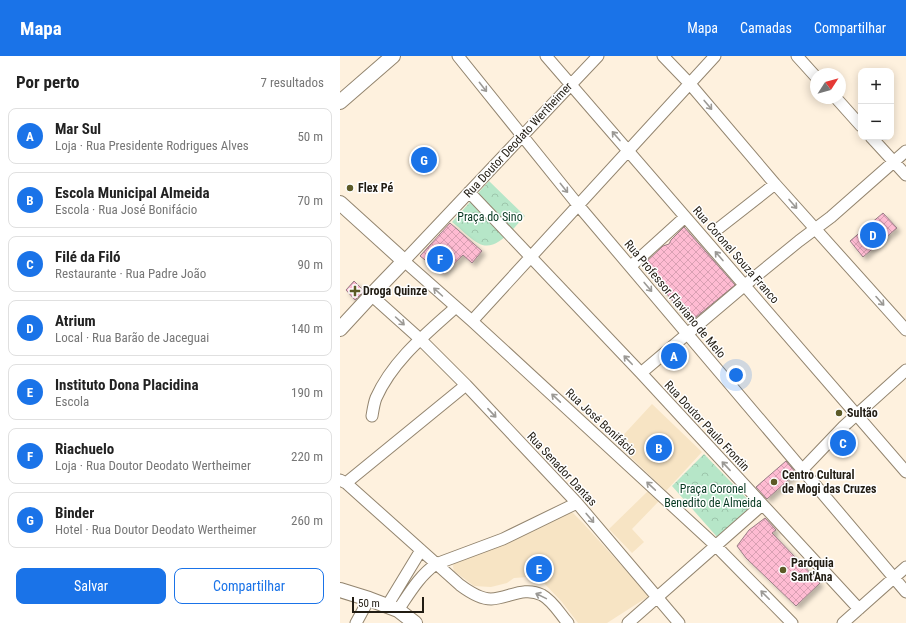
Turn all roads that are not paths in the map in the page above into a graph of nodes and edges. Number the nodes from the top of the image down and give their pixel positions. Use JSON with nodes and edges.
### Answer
{"nodes":[{"id":1,"x":393,"y":56,"type":"edge"},
{"id":2,"x":458,"y":56,"type":"edge"},
{"id":3,"x":546,"y":56,"type":"edge"},
{"id":4,"x":598,"y":56,"type":"edge"},
{"id":5,"x":663,"y":56,"type":"edge"},
{"id":6,"x":715,"y":56,"type":"edge"},
{"id":7,"x":797,"y":56,"type":"edge"},
{"id":8,"x":810,"y":70,"type":"edge"},
{"id":9,"x":570,"y":84,"type":"junction"},
{"id":10,"x":690,"y":84,"type":"junction"},
{"id":11,"x":340,"y":102,"type":"edge"},
{"id":12,"x":841,"y":104,"type":"edge"},
{"id":13,"x":858,"y":123,"type":"edge"},
{"id":14,"x":522,"y":136,"type":"junction"},
{"id":15,"x":874,"y":140,"type":"edge"},
{"id":16,"x":628,"y":150,"type":"junction"},
{"id":17,"x":906,"y":151,"type":"edge"},
{"id":18,"x":894,"y":162,"type":"junction"},
{"id":19,"x":906,"y":175,"type":"edge"},
{"id":20,"x":775,"y":184,"type":"junction"},
{"id":21,"x":469,"y":192,"type":"junction"},
{"id":22,"x":340,"y":202,"type":"edge"},
{"id":23,"x":578,"y":205,"type":"junction"},
{"id":24,"x":685,"y":217,"type":"junction"},
{"id":25,"x":719,"y":228,"type":"dead end"},
{"id":26,"x":815,"y":230,"type":"junction"},
{"id":27,"x":530,"y":257,"type":"junction"},
{"id":28,"x":404,"y":261,"type":"junction"},
{"id":29,"x":631,"y":266,"type":"junction"},
{"id":30,"x":745,"y":285,"type":"junction"},
{"id":31,"x":371,"y":294,"type":"junction"},
{"id":32,"x":456,"y":307,"type":"junction"},
{"id":33,"x":472,"y":321,"type":"junction"},
{"id":34,"x":340,"y":329,"type":"edge"},
{"id":35,"x":906,"y":330,"type":"edge"},
{"id":36,"x":688,"y":334,"type":"junction"},
{"id":37,"x":420,"y":339,"type":"junction"},
{"id":38,"x":906,"y":370,"type":"edge"},
{"id":39,"x":641,"y":374,"type":"junction"},
{"id":40,"x":466,"y":385,"type":"junction"},
{"id":41,"x":857,"y":414,"type":"junction"},
{"id":42,"x":372,"y":416,"type":"dead end"},
{"id":43,"x":802,"y":470,"type":"junction"},
{"id":44,"x":906,"y":472,"type":"edge"},
{"id":45,"x":343,"y":482,"type":"edge"},
{"id":46,"x":577,"y":503,"type":"junction"},
{"id":47,"x":762,"y":505,"type":"junction"},
{"id":48,"x":715,"y":545,"type":"junction"},
{"id":49,"x":421,"y":550,"type":"junction"},
{"id":50,"x":448,"y":560,"type":"junction"},
{"id":51,"x":436,"y":564,"type":"junction"},
{"id":52,"x":906,"y":567,"type":"edge"},
{"id":53,"x":894,"y":578,"type":"junction"},
{"id":54,"x":460,"y":585,"type":"junction"},
{"id":55,"x":340,"y":590,"type":"edge"},
{"id":56,"x":906,"y":592,"type":"edge"},
{"id":57,"x":656,"y":597,"type":"junction"},
{"id":58,"x":369,"y":599,"type":"junction"},
{"id":59,"x":392,"y":608,"type":"junction"},
{"id":60,"x":859,"y":609,"type":"junction"},
{"id":61,"x":356,"y":623,"type":"edge"},
{"id":62,"x":415,"y":623,"type":"edge"},
{"id":63,"x":568,"y":623,"type":"edge"},
{"id":64,"x":628,"y":623,"type":"edge"},
{"id":65,"x":679,"y":623,"type":"edge"},
{"id":66,"x":792,"y":623,"type":"edge"},
{"id":67,"x":843,"y":623,"type":"edge"}],
"edges":[{"from":1,"to":11,"type":"main road"},
{"from":2,"to":14,"type":"street","name":"Rua Professor Flaviano de Melo","one_way":true},
{"from":3,"to":9,"type":"street","name":"Rua Coronel Souza Franco"},
{"from":4,"to":9,"type":"street","name":"Rua Doutor Deodato Wertheimer"},
{"from":5,"to":10,"type":"street"},
{"from":6,"to":10,"type":"street"},
{"from":7,"to":8,"type":"street"},
{"from":9,"to":14,"type":"street","name":"Rua Doutor Deodato Wertheimer"},
{"from":16,"to":9,"type":"street","name":"Rua Coronel Souza Franco","one_way":true},
{"from":10,"to":16,"type":"street"},
{"from":10,"to":20,"type":"street","one_way":true},
{"from":12,"to":13,"type":"street"},
{"from":14,"to":21,"type":"street","name":"Rua Doutor Deodato Wertheimer"},
{"from":14,"to":23,"type":"street","name":"Rua Professor Flaviano de Melo","one_way":true},
{"from":15,"to":18,"type":"street"},
{"from":16,"to":23,"type":"street"},
{"from":16,"to":24,"type":"street","name":"Rua Coronel Souza Franco"},
{"from":17,"to":18,"type":"street"},
{"from":18,"to":19,"type":"street"},
{"from":18,"to":26,"type":"street"},
{"from":20,"to":25,"type":"street"},
{"from":20,"to":26,"type":"street","one_way":true},
{"from":21,"to":27,"type":"street","name":"Rua Doutor Paulo Frontin"},
{"from":21,"to":28,"type":"street","name":"Rua Doutor Deodato Wertheimer"},
{"from":22,"to":28,"type":"main road"},
{"from":23,"to":27,"type":"street"},
{"from":23,"to":29,"type":"street","name":"Rua Professor Flaviano de Melo"},
{"from":24,"to":29,"type":"street"},
{"from":30,"to":24,"type":"street","name":"Rua Coronel Souza Franco","one_way":true},
{"from":26,"to":30,"type":"street"},
{"from":26,"to":35,"type":"street","one_way":true},
{"from":27,"to":33,"type":"street"},
{"from":39,"to":27,"type":"street","name":"Rua Doutor Paulo Frontin","one_way":true},
{"from":28,"to":31,"type":"main road","name":"Rua Doutor Deodato Wertheimer"},
{"from":32,"to":28,"type":"street","name":"Rua José Bonifácio","one_way":true},
{"from":29,"to":36,"type":"street","name":"Rua Professor Flaviano de Melo","one_way":true},
{"from":30,"to":36,"type":"street"},
{"from":30,"to":41,"type":"street","name":"Rua Coronel Souza Franco"},
{"from":31,"to":34,"type":"main road","name":"Rua Doutor Deodato Wertheimer"},
{"from":31,"to":37,"type":"street","name":"Rua Senador Dantas","one_way":true},
{"from":32,"to":33,"type":"street","name":"Rua José Bonifácio"},
{"from":32,"to":37,"type":"street"},
{"from":48,"to":33,"type":"street","name":"Rua José Bonifácio","one_way":true},
{"from":36,"to":39,"type":"street"},
{"from":36,"to":43,"type":"street","name":"Rua Professor Flaviano de Melo"},
{"from":37,"to":40,"type":"street","name":"Rua Senador Dantas"},
{"from":37,"to":42,"type":"street"},
{"from":38,"to":41,"type":"street"},
{"from":47,"to":39,"type":"street","name":"Rua Doutor Paulo Frontin","one_way":true},
{"from":40,"to":45,"type":"street"},
{"from":40,"to":46,"type":"street","name":"Rua Senador Dantas","one_way":true},
{"from":41,"to":43,"type":"street"},
{"from":41,"to":44,"type":"street","name":"Rua Coronel Souza Franco"},
{"from":43,"to":53,"type":"street","name":"Rua Professor Flaviano de Melo"},
{"from":45,"to":49,"type":"street"},
{"from":46,"to":50,"type":"street"},
{"from":46,"to":57,"type":"street","name":"Rua Senador Dantas","one_way":true},
{"from":47,"to":48,"type":"street"},
{"from":47,"to":60,"type":"street","name":"Rua Doutor Paulo Frontin"},
{"from":48,"to":57,"type":"street"},
{"from":66,"to":48,"type":"street","name":"Rua José Bonifácio","one_way":true},
{"from":49,"to":51,"type":"street"},
{"from":49,"to":59,"type":"street"},
{"from":50,"to":51,"type":"street"},
{"from":50,"to":54,"type":"street"},
{"from":51,"to":54,"type":"street"},
{"from":51,"to":59,"type":"street"},
{"from":52,"to":53,"type":"street"},
{"from":53,"to":56,"type":"street","name":"Rua Professor Flaviano de Melo"},
{"from":53,"to":60,"type":"street"},
{"from":63,"to":54,"type":"street","one_way":true},
{"from":55,"to":58,"type":"main road"},
{"from":57,"to":64,"type":"street"},
{"from":57,"to":65,"type":"street","name":"Rua Senador Dantas"},
{"from":58,"to":59,"type":"main road"},
{"from":58,"to":61,"type":"street"},
{"from":59,"to":62,"type":"main road"},
{"from":60,"to":67,"type":"street"}]}
